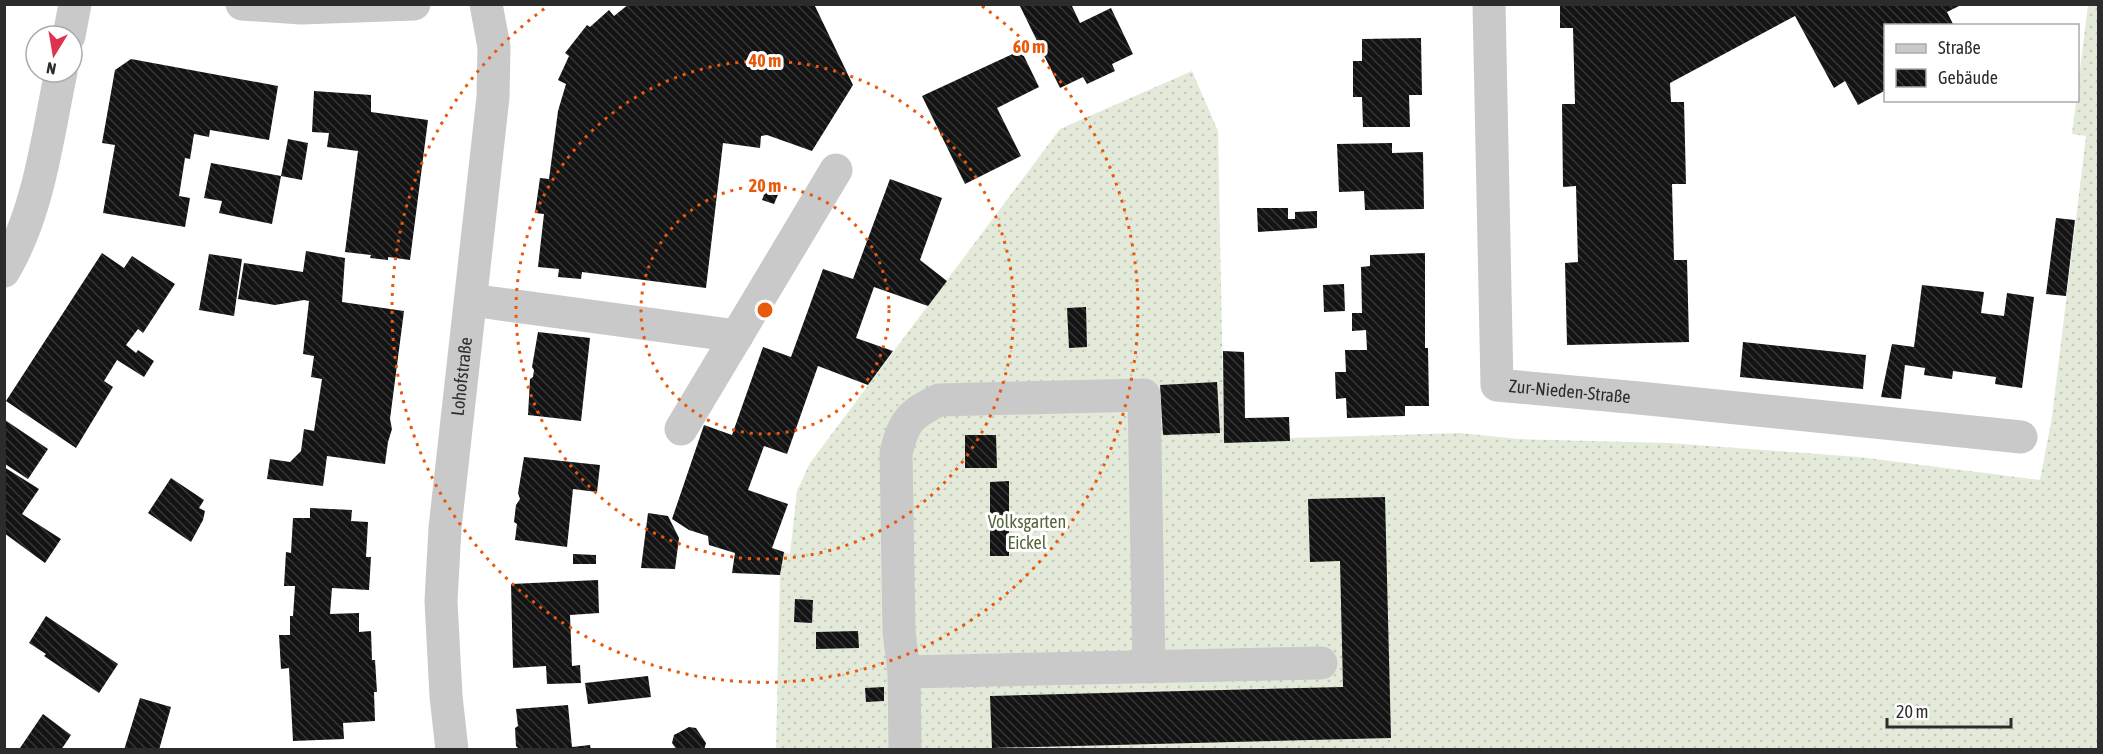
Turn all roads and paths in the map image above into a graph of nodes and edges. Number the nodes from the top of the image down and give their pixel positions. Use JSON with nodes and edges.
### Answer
{"nodes":[{"id":1,"x":75,"y":4,"type":"edge"},
{"id":2,"x":242,"y":4,"type":"edge"},
{"id":3,"x":414,"y":4,"type":"edge"},
{"id":4,"x":486,"y":4,"type":"edge"},
{"id":5,"x":1489,"y":4,"type":"edge"},
{"id":6,"x":71,"y":24,"type":"edge"},
{"id":7,"x":59,"y":84,"type":"edge"},
{"id":8,"x":836,"y":170,"type":"dead end"},
{"id":9,"x":4,"y":271,"type":"edge"},
{"id":10,"x":471,"y":300,"type":"junction"},
{"id":11,"x":736,"y":336,"type":"junction"},
{"id":12,"x":681,"y":429,"type":"dead end"},
{"id":13,"x":2021,"y":437,"type":"dead end"},
{"id":14,"x":1321,"y":663,"type":"dead end"},
{"id":15,"x":1149,"y":667,"type":"junction"},
{"id":16,"x":904,"y":672,"type":"junction"},
{"id":17,"x":452,"y":750,"type":"edge"},
{"id":18,"x":905,"y":750,"type":"edge"}],
"edges":[{"from":1,"to":6,"type":"street"},
{"from":2,"to":3,"type":"street"},
{"from":4,"to":10,"type":"street","name":"Lohofstraße"},
{"from":5,"to":13,"type":"street","name":"Zur-Nieden-Straße"},
{"from":7,"to":9,"type":"street"},
{"from":8,"to":11,"type":"street"},
{"from":10,"to":11,"type":"street"},
{"from":10,"to":17,"type":"street","name":"Lohofstraße"},
{"from":11,"to":12,"type":"street"},
{"from":14,"to":15,"type":"street"},
{"from":15,"to":16,"type":"street"},
{"from":15,"to":16,"type":"street"},
{"from":16,"to":18,"type":"street"}]}
